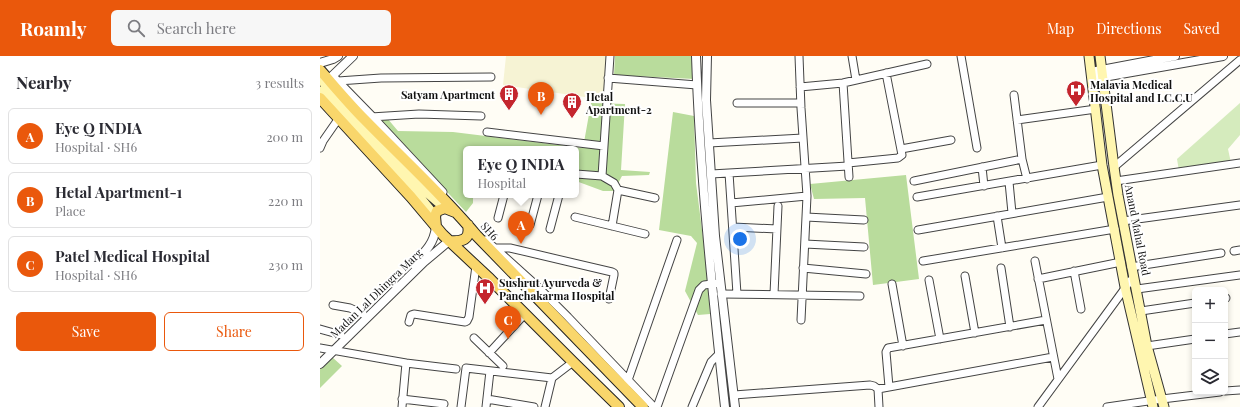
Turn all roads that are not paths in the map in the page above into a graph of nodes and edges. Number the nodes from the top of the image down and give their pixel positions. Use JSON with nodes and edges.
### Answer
{"nodes":[{"id":1,"x":338,"y":56,"type":"edge"},
{"id":2,"x":353,"y":56,"type":"edge"},
{"id":3,"x":610,"y":56,"type":"edge"},
{"id":4,"x":696,"y":56,"type":"edge"},
{"id":5,"x":707,"y":56,"type":"edge"},
{"id":6,"x":799,"y":56,"type":"edge"},
{"id":7,"x":852,"y":56,"type":"edge"},
{"id":8,"x":961,"y":56,"type":"edge"},
{"id":9,"x":1089,"y":56,"type":"edge"},
{"id":10,"x":1100,"y":56,"type":"edge"},
{"id":11,"x":1175,"y":56,"type":"edge"},
{"id":12,"x":1224,"y":56,"type":"edge"},
{"id":13,"x":1240,"y":60,"type":"edge"},
{"id":14,"x":320,"y":63,"type":"edge"},
{"id":15,"x":927,"y":64,"type":"dead end"},
{"id":16,"x":320,"y":70,"type":"edge"},
{"id":17,"x":886,"y":73,"type":"junction"},
{"id":18,"x":1102,"y":74,"type":"junction"},
{"id":19,"x":1092,"y":76,"type":"junction"},
{"id":20,"x":491,"y":77,"type":"dead end"},
{"id":21,"x":608,"y":78,"type":"junction"},
{"id":22,"x":330,"y":79,"type":"edge"},
{"id":23,"x":856,"y":80,"type":"junction"},
{"id":24,"x":843,"y":83,"type":"junction"},
{"id":25,"x":697,"y":85,"type":"junction"},
{"id":26,"x":800,"y":88,"type":"junction"},
{"id":27,"x":320,"y":91,"type":"edge"},
{"id":28,"x":1014,"y":95,"type":"dead end"},
{"id":29,"x":320,"y":98,"type":"edge"},
{"id":30,"x":737,"y":103,"type":"dead end"},
{"id":31,"x":800,"y":103,"type":"junction"},
{"id":32,"x":1096,"y":109,"type":"junction"},
{"id":33,"x":481,"y":116,"type":"dead end"},
{"id":34,"x":339,"y":118,"type":"junction"},
{"id":35,"x":368,"y":118,"type":"junction"},
{"id":36,"x":1017,"y":120,"type":"junction"},
{"id":37,"x":487,"y":132,"type":"dead end"},
{"id":38,"x":803,"y":138,"type":"junction"},
{"id":39,"x":951,"y":140,"type":"dead end"},
{"id":40,"x":709,"y":143,"type":"junction"},
{"id":41,"x":604,"y":146,"type":"junction"},
{"id":42,"x":320,"y":148,"type":"edge"},
{"id":43,"x":977,"y":148,"type":"dead end"},
{"id":44,"x":901,"y":149,"type":"junction"},
{"id":45,"x":1022,"y":159,"type":"junction"},
{"id":46,"x":1240,"y":163,"type":"edge"},
{"id":47,"x":848,"y":165,"type":"junction"},
{"id":48,"x":1102,"y":165,"type":"junction"},
{"id":49,"x":982,"y":167,"type":"junction"},
{"id":50,"x":1114,"y":167,"type":"junction"},
{"id":51,"x":805,"y":168,"type":"junction"},
{"id":52,"x":729,"y":173,"type":"junction"},
{"id":53,"x":579,"y":174,"type":"edge"},
{"id":54,"x":711,"y":174,"type":"junction"},
{"id":55,"x":602,"y":176,"type":"junction"},
{"id":56,"x":848,"y":177,"type":"dead end"},
{"id":57,"x":1027,"y":179,"type":"junction"},
{"id":58,"x":914,"y":181,"type":"dead end"},
{"id":59,"x":1116,"y":181,"type":"junction"},
{"id":60,"x":1009,"y":182,"type":"junction"},
{"id":61,"x":984,"y":186,"type":"junction"},
{"id":62,"x":618,"y":190,"type":"junction"},
{"id":63,"x":807,"y":196,"type":"junction"},
{"id":64,"x":917,"y":197,"type":"dead end"},
{"id":65,"x":1108,"y":197,"type":"junction"},
{"id":66,"x":503,"y":198,"type":"edge"},
{"id":67,"x":537,"y":198,"type":"edge"},
{"id":68,"x":558,"y":198,"type":"edge"},
{"id":69,"x":655,"y":198,"type":"dead end"},
{"id":70,"x":731,"y":203,"type":"junction"},
{"id":71,"x":1240,"y":205,"type":"edge"},
{"id":72,"x":778,"y":206,"type":"dead end"},
{"id":73,"x":445,"y":208,"type":"junction"},
{"id":74,"x":457,"y":212,"type":"junction"},
{"id":75,"x":1012,"y":213,"type":"junction"},
{"id":76,"x":435,"y":216,"type":"junction"},
{"id":77,"x":997,"y":216,"type":"junction"},
{"id":78,"x":576,"y":217,"type":"dead end"},
{"id":79,"x":806,"y":217,"type":"junction"},
{"id":80,"x":498,"y":218,"type":"dead end"},
{"id":81,"x":864,"y":220,"type":"dead end"},
{"id":82,"x":1123,"y":221,"type":"junction"},
{"id":83,"x":468,"y":225,"type":"junction"},
{"id":84,"x":530,"y":225,"type":"dead end"},
{"id":85,"x":612,"y":226,"type":"junction"},
{"id":86,"x":436,"y":227,"type":"junction"},
{"id":87,"x":733,"y":227,"type":"junction"},
{"id":88,"x":550,"y":228,"type":"dead end"},
{"id":89,"x":777,"y":229,"type":"junction"},
{"id":90,"x":918,"y":230,"type":"dead end"},
{"id":91,"x":1115,"y":230,"type":"junction"},
{"id":92,"x":645,"y":234,"type":"dead end"},
{"id":93,"x":677,"y":240,"type":"dead end"},
{"id":94,"x":449,"y":241,"type":"junction"},
{"id":95,"x":805,"y":244,"type":"junction"},
{"id":96,"x":864,"y":247,"type":"dead end"},
{"id":97,"x":496,"y":248,"type":"junction"},
{"id":98,"x":1002,"y":248,"type":"junction"},
{"id":99,"x":1222,"y":253,"type":"dead end"},
{"id":100,"x":923,"y":261,"type":"dead end"},
{"id":101,"x":1034,"y":262,"type":"dead end"},
{"id":102,"x":1121,"y":262,"type":"junction"},
{"id":103,"x":476,"y":266,"type":"junction"},
{"id":104,"x":803,"y":268,"type":"junction"},
{"id":105,"x":1001,"y":268,"type":"dead end"},
{"id":106,"x":1133,"y":271,"type":"junction"},
{"id":107,"x":1074,"y":272,"type":"junction"},
{"id":108,"x":866,"y":274,"type":"dead end"},
{"id":109,"x":1240,"y":275,"type":"edge"},
{"id":110,"x":965,"y":276,"type":"dead end"},
{"id":111,"x":1038,"y":279,"type":"junction"},
{"id":112,"x":929,"y":280,"type":"dead end"},
{"id":113,"x":716,"y":283,"type":"junction"},
{"id":114,"x":892,"y":284,"type":"dead end"},
{"id":115,"x":1125,"y":287,"type":"junction"},
{"id":116,"x":1137,"y":289,"type":"junction"},
{"id":117,"x":721,"y":294,"type":"junction"},
{"id":118,"x":737,"y":294,"type":"junction"},
{"id":119,"x":774,"y":294,"type":"junction"},
{"id":120,"x":802,"y":295,"type":"junction"},
{"id":121,"x":860,"y":296,"type":"dead end"},
{"id":122,"x":610,"y":299,"type":"dead end"},
{"id":123,"x":1192,"y":303,"type":"edge"},
{"id":124,"x":333,"y":305,"type":"dead end"},
{"id":125,"x":1081,"y":309,"type":"dead end"},
{"id":126,"x":1141,"y":311,"type":"junction"},
{"id":127,"x":363,"y":314,"type":"junction"},
{"id":128,"x":525,"y":314,"type":"junction"},
{"id":129,"x":801,"y":320,"type":"dead end"},
{"id":130,"x":1046,"y":320,"type":"junction"},
{"id":131,"x":409,"y":322,"type":"dead end"},
{"id":132,"x":1010,"y":327,"type":"junction"},
{"id":133,"x":320,"y":329,"type":"edge"},
{"id":134,"x":1240,"y":332,"type":"edge"},
{"id":135,"x":975,"y":333,"type":"junction"},
{"id":136,"x":1228,"y":334,"type":"edge"},
{"id":137,"x":341,"y":335,"type":"junction"},
{"id":138,"x":474,"y":338,"type":"dead end"},
{"id":139,"x":1192,"y":338,"type":"edge"},
{"id":140,"x":940,"y":339,"type":"junction"},
{"id":141,"x":903,"y":346,"type":"junction"},
{"id":142,"x":1147,"y":346,"type":"junction"},
{"id":143,"x":326,"y":349,"type":"edge"},
{"id":144,"x":489,"y":353,"type":"junction"},
{"id":145,"x":719,"y":354,"type":"junction"},
{"id":146,"x":320,"y":356,"type":"edge"},
{"id":147,"x":1054,"y":361,"type":"junction"},
{"id":148,"x":573,"y":362,"type":"junction"},
{"id":149,"x":406,"y":363,"type":"junction"},
{"id":150,"x":1070,"y":363,"type":"junction"},
{"id":151,"x":320,"y":364,"type":"edge"},
{"id":152,"x":503,"y":366,"type":"dead end"},
{"id":153,"x":456,"y":369,"type":"dead end"},
{"id":154,"x":490,"y":371,"type":"junction"},
{"id":155,"x":552,"y":378,"type":"junction"},
{"id":156,"x":1058,"y":379,"type":"junction"},
{"id":157,"x":627,"y":384,"type":"junction"},
{"id":158,"x":889,"y":387,"type":"junction"},
{"id":159,"x":878,"y":389,"type":"junction"},
{"id":160,"x":1240,"y":390,"type":"edge"},
{"id":161,"x":1228,"y":391,"type":"edge"},
{"id":162,"x":734,"y":395,"type":"junction"},
{"id":163,"x":1204,"y":395,"type":"edge"},
{"id":164,"x":402,"y":403,"type":"edge"},
{"id":165,"x":486,"y":403,"type":"edge"},
{"id":166,"x":1163,"y":403,"type":"edge"},
{"id":167,"x":444,"y":404,"type":"dead end"},
{"id":168,"x":1152,"y":404,"type":"edge"},
{"id":169,"x":461,"y":407,"type":"edge"},
{"id":170,"x":534,"y":407,"type":"edge"},
{"id":171,"x":545,"y":407,"type":"edge"},
{"id":172,"x":619,"y":407,"type":"edge"},
{"id":173,"x":643,"y":407,"type":"edge"},
{"id":174,"x":655,"y":407,"type":"edge"},
{"id":175,"x":692,"y":407,"type":"edge"},
{"id":176,"x":725,"y":407,"type":"edge"},
{"id":177,"x":735,"y":407,"type":"edge"},
{"id":178,"x":879,"y":407,"type":"edge"},
{"id":179,"x":1038,"y":407,"type":"edge"},
{"id":180,"x":1107,"y":407,"type":"edge"}],
"edges":[{"from":1,"to":14,"type":"street"},
{"from":2,"to":22,"type":"street"},
{"from":3,"to":21,"type":"street"},
{"from":4,"to":25,"type":"street"},
{"from":5,"to":40,"type":"street"},
{"from":6,"to":26,"type":"street"},
{"from":7,"to":23,"type":"street"},
{"from":8,"to":43,"type":"street"},
{"from":9,"to":19,"type":"main road","name":"Anand Mahal Road"},
{"from":10,"to":18,"type":"main road","name":"Anand Mahal Road"},
{"from":11,"to":18,"type":"street"},
{"from":12,"to":18,"type":"street"},
{"from":13,"to":50,"type":"street"},
{"from":15,"to":17,"type":"street"},
{"from":16,"to":22,"type":"main road","name":"SH6"},
{"from":17,"to":23,"type":"street"},
{"from":17,"to":44,"type":"street"},
{"from":18,"to":19,"type":"street"},
{"from":18,"to":50,"type":"main road","name":"Anand Mahal Road"},
{"from":19,"to":32,"type":"main road","name":"Anand Mahal Road"},
{"from":20,"to":22,"type":"street"},
{"from":21,"to":25,"type":"street"},
{"from":21,"to":41,"type":"street"},
{"from":22,"to":35,"type":"main road","name":"SH6"},
{"from":22,"to":73,"type":"main road"},
{"from":23,"to":24,"type":"street"},
{"from":24,"to":26,"type":"street"},
{"from":24,"to":47,"type":"street"},
{"from":25,"to":113,"type":"street"},
{"from":26,"to":31,"type":"street"},
{"from":27,"to":76,"type":"main road"},
{"from":28,"to":36,"type":"street"},
{"from":29,"to":34,"type":"main road"},
{"from":30,"to":31,"type":"street"},
{"from":31,"to":38,"type":"street"},
{"from":32,"to":36,"type":"street"},
{"from":32,"to":48,"type":"main road","name":"Anand Mahal Road"},
{"from":33,"to":35,"type":"street"},
{"from":34,"to":42,"type":"street"},
{"from":34,"to":86,"type":"main road"},
{"from":35,"to":74,"type":"main road","name":"SH6"},
{"from":36,"to":45,"type":"street"},
{"from":37,"to":41,"type":"street"},
{"from":38,"to":40,"type":"street"},
{"from":38,"to":51,"type":"street"},
{"from":39,"to":44,"type":"street"},
{"from":40,"to":54,"type":"street"},
{"from":41,"to":55,"type":"street"},
{"from":44,"to":47,"type":"street"},
{"from":45,"to":49,"type":"street"},
{"from":45,"to":57,"type":"street"},
{"from":46,"to":59,"type":"street"},
{"from":47,"to":51,"type":"street"},
{"from":47,"to":56,"type":"street"},
{"from":48,"to":57,"type":"street"},
{"from":48,"to":65,"type":"main road","name":"Anand Mahal Road"},
{"from":49,"to":58,"type":"street"},
{"from":49,"to":61,"type":"street"},
{"from":50,"to":59,"type":"main road","name":"Anand Mahal Road"},
{"from":51,"to":52,"type":"street"},
{"from":51,"to":63,"type":"street"},
{"from":52,"to":54,"type":"street"},
{"from":52,"to":70,"type":"street"},
{"from":53,"to":55,"type":"street"},
{"from":54,"to":113,"type":"street"},
{"from":55,"to":62,"type":"street"},
{"from":57,"to":60,"type":"street"},
{"from":59,"to":82,"type":"main road","name":"Anand Mahal Road"},
{"from":60,"to":61,"type":"street"},
{"from":60,"to":75,"type":"street"},
{"from":61,"to":64,"type":"street"},
{"from":62,"to":69,"type":"street"},
{"from":62,"to":85,"type":"street"},
{"from":63,"to":70,"type":"street"},
{"from":63,"to":79,"type":"street"},
{"from":65,"to":75,"type":"street"},
{"from":65,"to":91,"type":"main road","name":"Anand Mahal Road"},
{"from":66,"to":80,"type":"street"},
{"from":67,"to":84,"type":"street"},
{"from":68,"to":88,"type":"street"},
{"from":70,"to":87,"type":"street"},
{"from":71,"to":82,"type":"street"},
{"from":72,"to":89,"type":"street"},
{"from":73,"to":74,"type":"main road"},
{"from":73,"to":76,"type":"main road"},
{"from":74,"to":83,"type":"main road","name":"SH6"},
{"from":75,"to":77,"type":"street"},
{"from":76,"to":86,"type":"main road"},
{"from":77,"to":90,"type":"street"},
{"from":77,"to":98,"type":"street"},
{"from":78,"to":85,"type":"street"},
{"from":79,"to":81,"type":"street"},
{"from":79,"to":95,"type":"street"},
{"from":82,"to":106,"type":"main road","name":"Anand Mahal Road"},
{"from":83,"to":94,"type":"main road"},
{"from":83,"to":97,"type":"street"},
{"from":83,"to":157,"type":"main road","name":"SH6"},
{"from":85,"to":92,"type":"street"},
{"from":86,"to":94,"type":"main road"},
{"from":86,"to":127,"type":"street","name":"Madan Lal Dhingra Marg"},
{"from":87,"to":89,"type":"street"},
{"from":87,"to":118,"type":"street"},
{"from":89,"to":119,"type":"street"},
{"from":91,"to":98,"type":"street"},
{"from":91,"to":102,"type":"main road","name":"Anand Mahal Road"},
{"from":93,"to":157,"type":"street"},
{"from":94,"to":103,"type":"main road"},
{"from":94,"to":143,"type":"street","name":"Madan Lal Dhingra Marg"},
{"from":95,"to":96,"type":"street"},
{"from":95,"to":104,"type":"street"},
{"from":97,"to":122,"type":"street"},
{"from":97,"to":157,"type":"street"},
{"from":98,"to":100,"type":"street"},
{"from":99,"to":106,"type":"street"},
{"from":101,"to":111,"type":"street"},
{"from":102,"to":107,"type":"street"},
{"from":102,"to":115,"type":"main road","name":"Anand Mahal Road"},
{"from":103,"to":128,"type":"main road"},
{"from":103,"to":131,"type":"street"},
{"from":104,"to":108,"type":"street"},
{"from":104,"to":120,"type":"street"},
{"from":105,"to":132,"type":"street"},
{"from":106,"to":115,"type":"street"},
{"from":106,"to":116,"type":"main road","name":"Anand Mahal Road"},
{"from":107,"to":111,"type":"street"},
{"from":107,"to":125,"type":"street"},
{"from":109,"to":116,"type":"street"},
{"from":110,"to":135,"type":"street"},
{"from":111,"to":130,"type":"street"},
{"from":112,"to":140,"type":"street"},
{"from":113,"to":117,"type":"street"},
{"from":113,"to":145,"type":"street"},
{"from":113,"to":174,"type":"street"},
{"from":114,"to":141,"type":"street"},
{"from":115,"to":150,"type":"street"},
{"from":115,"to":168,"type":"main road","name":"Anand Mahal Road"},
{"from":116,"to":126,"type":"main road","name":"Anand Mahal Road"},
{"from":117,"to":118,"type":"street"},
{"from":117,"to":162,"type":"street"},
{"from":118,"to":119,"type":"street"},
{"from":119,"to":120,"type":"street"},
{"from":120,"to":121,"type":"street"},
{"from":120,"to":129,"type":"street"},
{"from":123,"to":126,"type":"street"},
{"from":124,"to":127,"type":"street"},
{"from":126,"to":142,"type":"main road","name":"Anand Mahal Road"},
{"from":127,"to":137,"type":"street","name":"Madan Lal Dhingra Marg"},
{"from":128,"to":144,"type":"street"},
{"from":128,"to":148,"type":"main road"},
{"from":130,"to":132,"type":"street"},
{"from":130,"to":147,"type":"street"},
{"from":132,"to":135,"type":"street"},
{"from":133,"to":137,"type":"street"},
{"from":134,"to":136,"type":"street"},
{"from":135,"to":140,"type":"street"},
{"from":137,"to":143,"type":"street","name":"Madan Lal Dhingra Marg"},
{"from":138,"to":144,"type":"street"},
{"from":139,"to":142,"type":"street"},
{"from":140,"to":141,"type":"street"},
{"from":141,"to":158,"type":"street"},
{"from":142,"to":166,"type":"main road","name":"Anand Mahal Road"},
{"from":143,"to":146,"type":"street","name":"Madan Lal Dhingra Marg"},
{"from":143,"to":149,"type":"street"},
{"from":143,"to":151,"type":"street","name":"Madan Lal Dhingra Marg"},
{"from":144,"to":152,"type":"street"},
{"from":145,"to":175,"type":"street"},
{"from":145,"to":176,"type":"street"},
{"from":147,"to":150,"type":"street"},
{"from":147,"to":156,"type":"street"},
{"from":147,"to":158,"type":"street"},
{"from":148,"to":155,"type":"street"},
{"from":148,"to":172,"type":"main road"},
{"from":149,"to":153,"type":"street"},
{"from":149,"to":164,"type":"street"},
{"from":150,"to":156,"type":"street"},
{"from":154,"to":155,"type":"street"},
{"from":154,"to":165,"type":"street"},
{"from":154,"to":169,"type":"street"},
{"from":155,"to":171,"type":"street"},
{"from":156,"to":179,"type":"street"},
{"from":157,"to":173,"type":"main road","name":"SH6"},
{"from":157,"to":174,"type":"street"},
{"from":158,"to":159,"type":"street"},
{"from":159,"to":162,"type":"street"},
{"from":159,"to":178,"type":"street"},
{"from":160,"to":161,"type":"street"},
{"from":162,"to":177,"type":"street"},
{"from":163,"to":166,"type":"street"},
{"from":164,"to":167,"type":"street"},
{"from":165,"to":170,"type":"street"},
{"from":166,"to":168,"type":"street"},
{"from":168,"to":180,"type":"street"}]}
